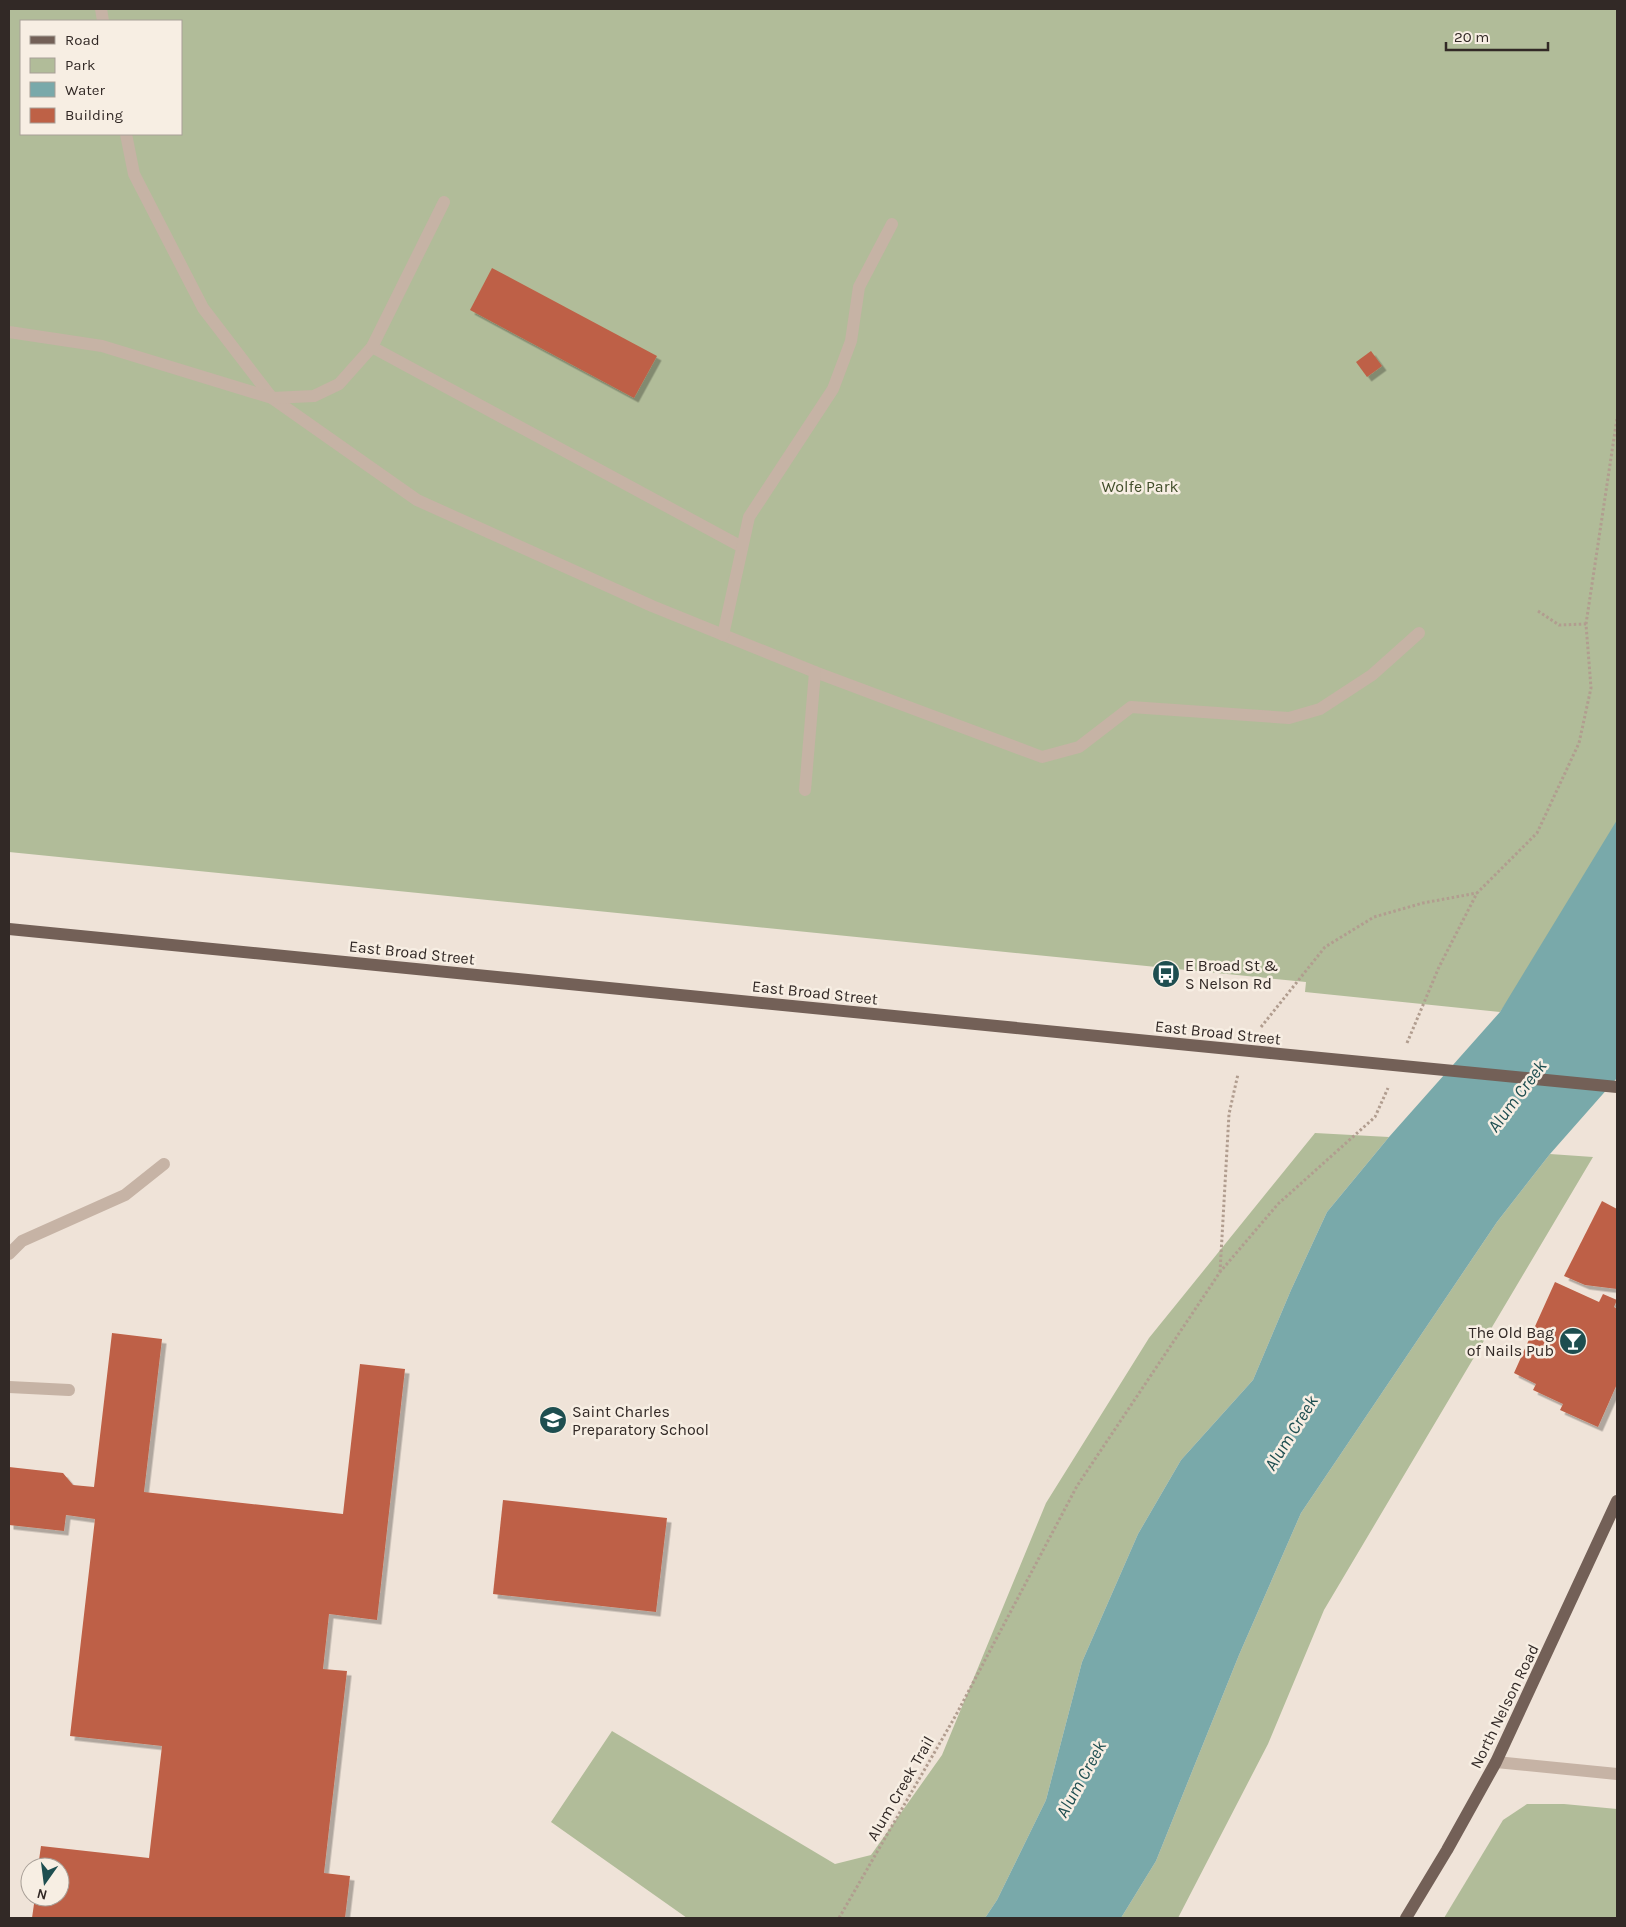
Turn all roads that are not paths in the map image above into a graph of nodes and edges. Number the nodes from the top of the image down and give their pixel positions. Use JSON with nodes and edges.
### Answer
{"nodes":[{"id":1,"x":126,"y":135,"type":"edge"},
{"id":2,"x":444,"y":202,"type":"dead end"},
{"id":3,"x":892,"y":224,"type":"dead end"},
{"id":4,"x":9,"y":332,"type":"edge"},
{"id":5,"x":372,"y":347,"type":"junction"},
{"id":6,"x":272,"y":398,"type":"junction"},
{"id":7,"x":742,"y":547,"type":"junction"},
{"id":8,"x":1419,"y":633,"type":"dead end"},
{"id":9,"x":723,"y":635,"type":"junction"},
{"id":10,"x":815,"y":672,"type":"junction"},
{"id":11,"x":805,"y":790,"type":"dead end"},
{"id":12,"x":9,"y":929,"type":"edge"},
{"id":13,"x":1617,"y":1087,"type":"edge"},
{"id":14,"x":164,"y":1164,"type":"dead end"},
{"id":15,"x":9,"y":1254,"type":"edge"},
{"id":16,"x":9,"y":1387,"type":"edge"},
{"id":17,"x":69,"y":1390,"type":"dead end"},
{"id":18,"x":1617,"y":1501,"type":"edge"},
{"id":19,"x":1496,"y":1762,"type":"junction"},
{"id":20,"x":1617,"y":1774,"type":"edge"},
{"id":21,"x":1406,"y":1918,"type":"edge"}],
"edges":[{"from":1,"to":6,"type":"street"},
{"from":2,"to":5,"type":"street"},
{"from":3,"to":7,"type":"street"},
{"from":4,"to":6,"type":"street"},
{"from":5,"to":6,"type":"street"},
{"from":5,"to":7,"type":"street"},
{"from":6,"to":9,"type":"street"},
{"from":7,"to":9,"type":"street"},
{"from":8,"to":10,"type":"street"},
{"from":9,"to":10,"type":"street"},
{"from":10,"to":11,"type":"street"},
{"from":12,"to":13,"type":"main road","name":"East Broad Street"},
{"from":14,"to":15,"type":"street"},
{"from":16,"to":17,"type":"street"},
{"from":18,"to":19,"type":"main road","name":"North Nelson Road"},
{"from":19,"to":20,"type":"street"},
{"from":19,"to":21,"type":"main road","name":"North Nelson Road"}]}
